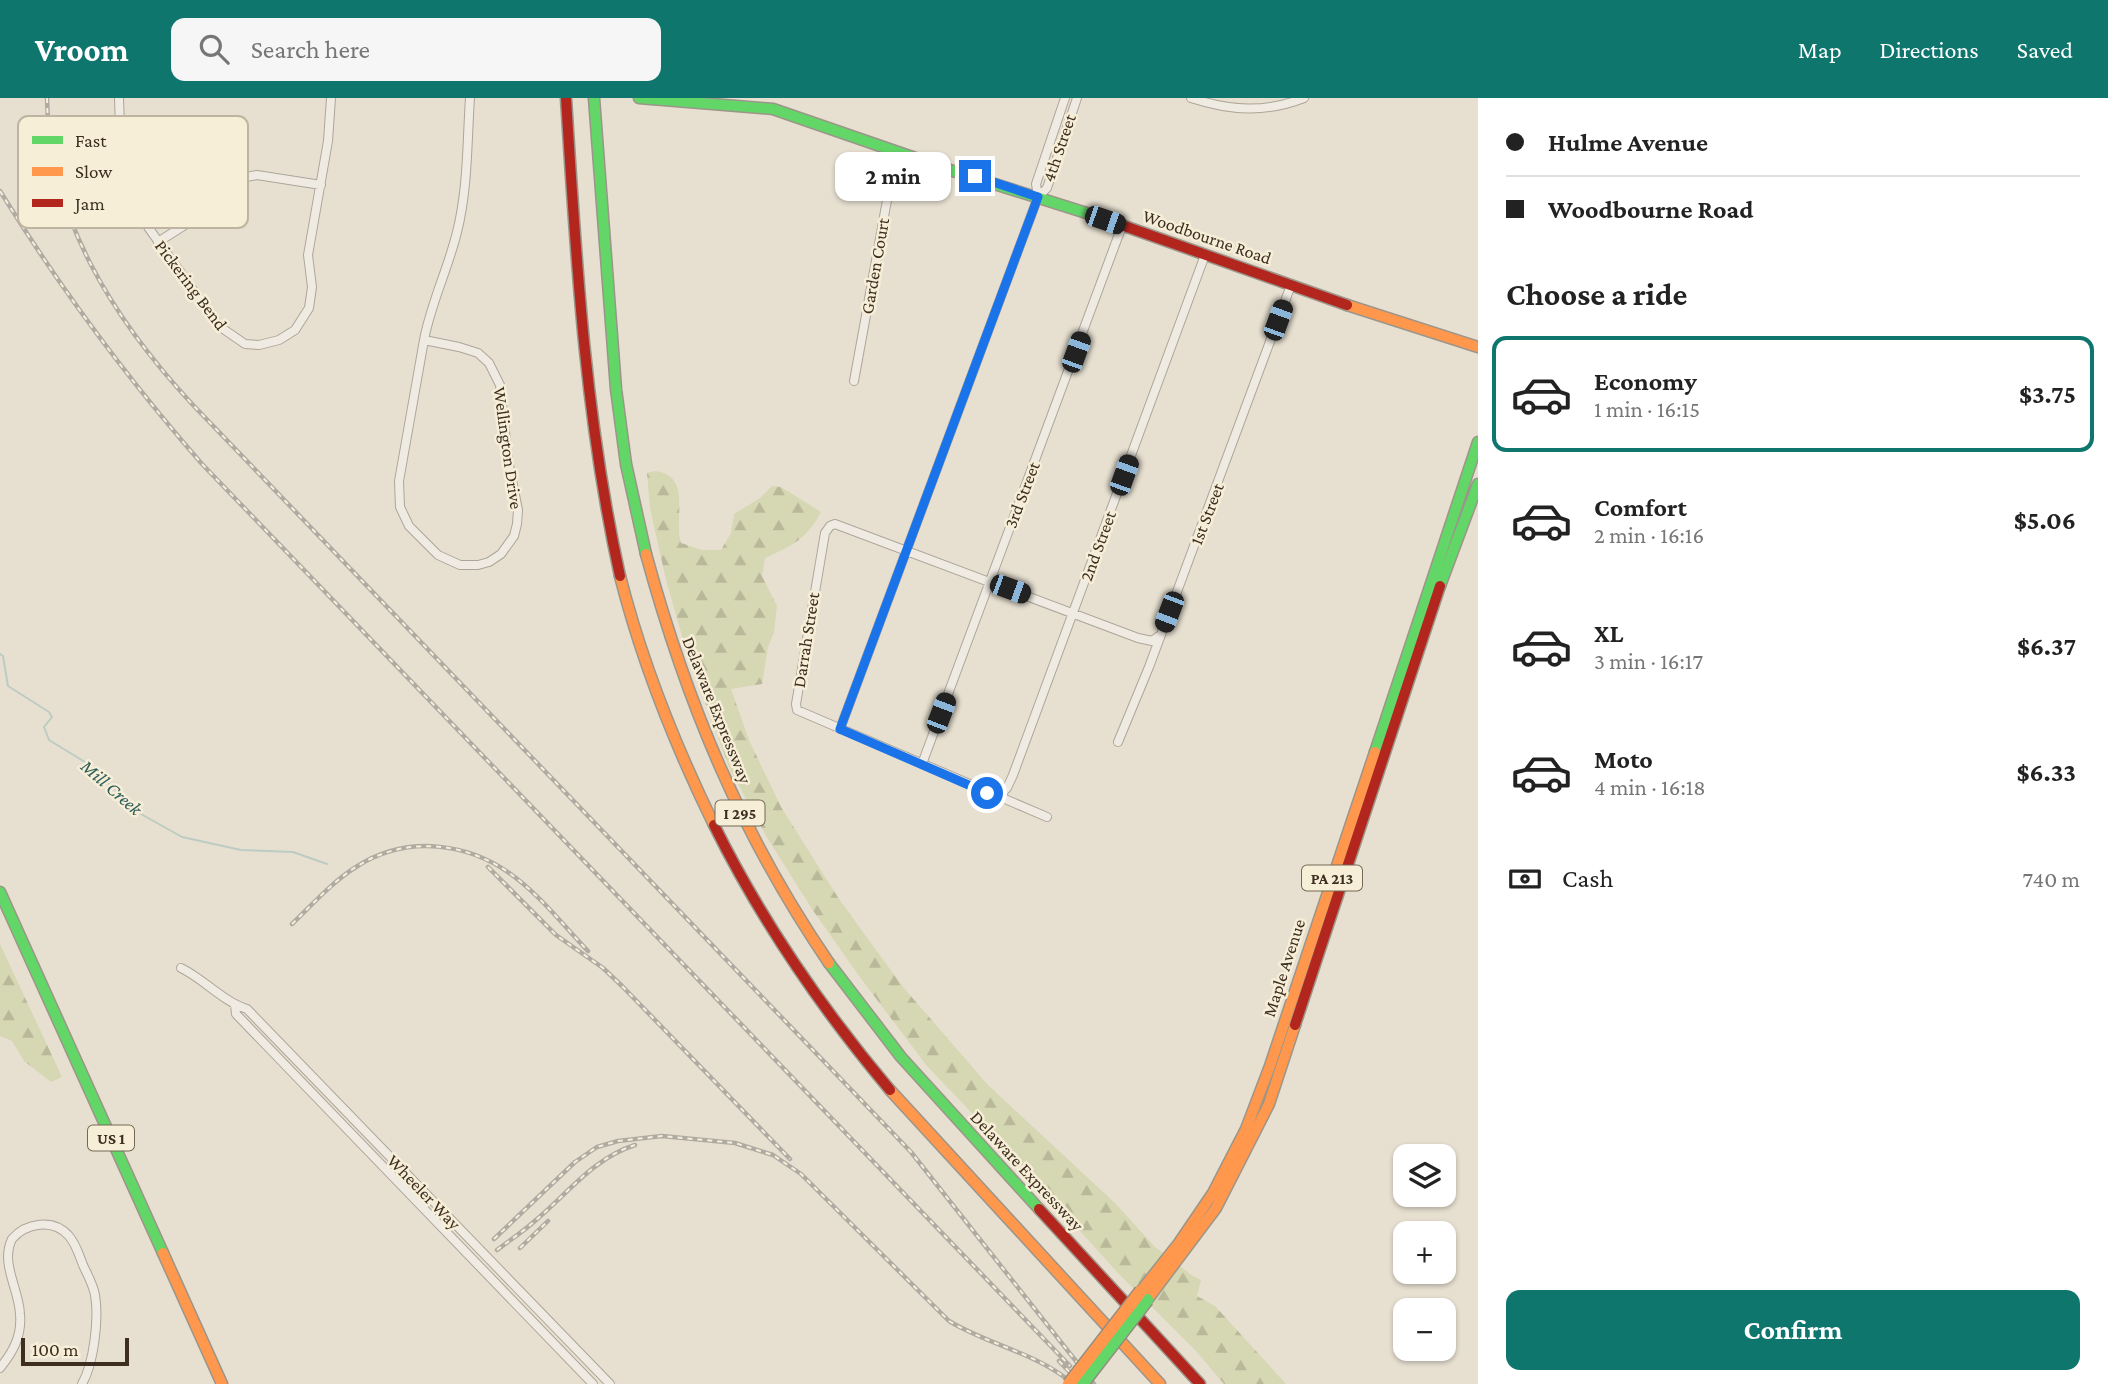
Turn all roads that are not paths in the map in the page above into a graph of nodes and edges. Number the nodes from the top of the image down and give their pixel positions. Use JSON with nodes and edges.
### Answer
{"nodes":[{"id":1,"x":119,"y":98,"type":"edge"},
{"id":2,"x":331,"y":98,"type":"edge"},
{"id":3,"x":470,"y":98,"type":"edge"},
{"id":4,"x":566,"y":98,"type":"edge"},
{"id":5,"x":594,"y":98,"type":"edge"},
{"id":6,"x":639,"y":98,"type":"edge"},
{"id":7,"x":1065,"y":98,"type":"edge"},
{"id":8,"x":1077,"y":98,"type":"edge"},
{"id":9,"x":1191,"y":98,"type":"edge"},
{"id":10,"x":1304,"y":98,"type":"edge"},
{"id":11,"x":713,"y":101,"type":"edge"},
{"id":12,"x":120,"y":116,"type":"edge"},
{"id":13,"x":896,"y":151,"type":"junction"},
{"id":14,"x":248,"y":177,"type":"edge"},
{"id":15,"x":321,"y":185,"type":"junction"},
{"id":16,"x":1038,"y":197,"type":"junction"},
{"id":17,"x":1122,"y":226,"type":"junction"},
{"id":18,"x":149,"y":228,"type":"edge"},
{"id":19,"x":180,"y":228,"type":"edge"},
{"id":20,"x":158,"y":242,"type":"junction"},
{"id":21,"x":1205,"y":255,"type":"junction"},
{"id":22,"x":1291,"y":285,"type":"junction"},
{"id":23,"x":424,"y":340,"type":"junction"},
{"id":24,"x":1478,"y":347,"type":"edge"},
{"id":25,"x":854,"y":381,"type":"dead end"},
{"id":26,"x":1478,"y":442,"type":"edge"},
{"id":27,"x":1478,"y":484,"type":"edge"},
{"id":28,"x":908,"y":550,"type":"junction"},
{"id":29,"x":989,"y":581,"type":"junction"},
{"id":30,"x":1073,"y":612,"type":"junction"},
{"id":31,"x":1159,"y":636,"type":"junction"},
{"id":32,"x":840,"y":729,"type":"junction"},
{"id":33,"x":1118,"y":742,"type":"dead end"},
{"id":34,"x":922,"y":764,"type":"junction"},
{"id":35,"x":1000,"y":795,"type":"junction"},
{"id":36,"x":1046,"y":817,"type":"dead end"},
{"id":37,"x":0,"y":892,"type":"edge"},
{"id":38,"x":0,"y":915,"type":"edge"},
{"id":39,"x":180,"y":968,"type":"dead end"},
{"id":40,"x":235,"y":1005,"type":"junction"},
{"id":41,"x":1144,"y":1296,"type":"junction"},
{"id":42,"x":0,"y":1368,"type":"edge"},
{"id":43,"x":82,"y":1384,"type":"edge"},
{"id":44,"x":212,"y":1384,"type":"edge"},
{"id":45,"x":222,"y":1384,"type":"edge"},
{"id":46,"x":593,"y":1384,"type":"edge"},
{"id":47,"x":610,"y":1384,"type":"edge"},
{"id":48,"x":1069,"y":1384,"type":"edge"},
{"id":49,"x":1082,"y":1384,"type":"edge"},
{"id":50,"x":1160,"y":1384,"type":"edge"},
{"id":51,"x":1200,"y":1384,"type":"edge"}],
"edges":[{"from":1,"to":12,"type":"street","name":"Pickering Bend"},
{"from":2,"to":15,"type":"street","name":"Pickering Bend"},
{"from":3,"to":23,"type":"street","name":"Wellington Drive"},
{"from":4,"to":50,"type":"main road","number":"I 295"},
{"from":5,"to":51,"type":"main road","name":"Delaware Expressway","number":"I 295"},
{"from":6,"to":11,"type":"main road","name":"Woodbourne Road"},
{"from":7,"to":16,"type":"street","name":"4th Street"},
{"from":8,"to":16,"type":"street","name":"4th Street"},
{"from":9,"to":10,"type":"street"},
{"from":11,"to":13,"type":"main road","name":"Woodbourne Road"},
{"from":13,"to":16,"type":"main road","name":"Woodbourne Road"},
{"from":13,"to":25,"type":"street","name":"Garden Court"},
{"from":14,"to":15,"type":"street"},
{"from":15,"to":20,"type":"street","name":"Pickering Bend"},
{"from":16,"to":17,"type":"main road","name":"Woodbourne Road"},
{"from":16,"to":28,"type":"street","name":"4th Street"},
{"from":17,"to":21,"type":"main road","name":"Woodbourne Road"},
{"from":17,"to":29,"type":"street","name":"3rd Street"},
{"from":18,"to":20,"type":"street","name":"Pickering Bend"},
{"from":19,"to":20,"type":"street"},
{"from":21,"to":22,"type":"main road","name":"Woodbourne Road"},
{"from":21,"to":30,"type":"street","name":"2nd Street"},
{"from":22,"to":24,"type":"main road","name":"Woodbourne Road"},
{"from":22,"to":31,"type":"street","name":"1st Street"},
{"from":23,"to":23,"type":"street","name":"Wellington Drive"},
{"from":26,"to":41,"type":"main road","name":"Maple Avenue","number":"PA 213"},
{"from":27,"to":41,"type":"main road","name":"Maple Avenue","number":"PA 213"},
{"from":28,"to":29,"type":"street"},
{"from":28,"to":32,"type":"street","name":"4th Street"},
{"from":28,"to":32,"type":"street","name":"Darrah Street"},
{"from":29,"to":30,"type":"street"},
{"from":29,"to":34,"type":"street","name":"3rd Street"},
{"from":30,"to":31,"type":"street"},
{"from":30,"to":35,"type":"street","name":"2nd Street"},
{"from":31,"to":33,"type":"street","name":"1st Street"},
{"from":32,"to":34,"type":"street"},
{"from":34,"to":35,"type":"street"},
{"from":35,"to":36,"type":"street"},
{"from":37,"to":45,"type":"main road","number":"US 1"},
{"from":38,"to":44,"type":"main road","number":"US 1"},
{"from":39,"to":40,"type":"street","name":"Wheeler Way"},
{"from":40,"to":46,"type":"street","name":"Wheeler Way"},
{"from":40,"to":47,"type":"street","name":"Wheeler Way"},
{"from":41,"to":48,"type":"main road","name":"Maple Avenue","number":"PA 213","bridge":true},
{"from":41,"to":49,"type":"main road","name":"Maple Avenue","number":"PA 213","bridge":true},
{"from":42,"to":43,"type":"street"}]}
